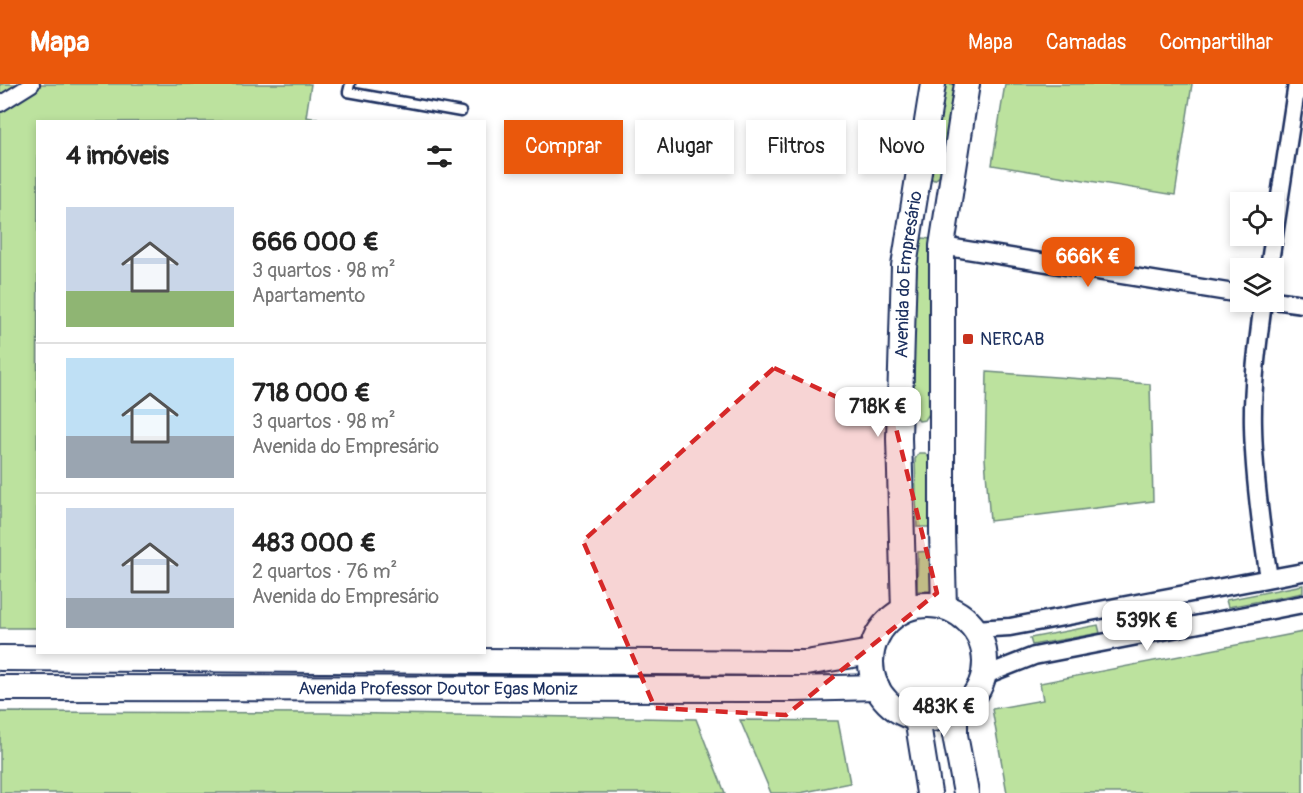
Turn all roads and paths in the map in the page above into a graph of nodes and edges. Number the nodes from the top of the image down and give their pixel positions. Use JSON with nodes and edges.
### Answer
{"nodes":[{"id":1,"x":32,"y":84,"type":"edge"},
{"id":2,"x":350,"y":84,"type":"edge"},
{"id":3,"x":933,"y":84,"type":"edge"},
{"id":4,"x":968,"y":84,"type":"edge"},
{"id":5,"x":1297,"y":84,"type":"edge"},
{"id":6,"x":0,"y":104,"type":"edge"},
{"id":7,"x":461,"y":112,"type":"dead end"},
{"id":8,"x":942,"y":246,"type":"junction"},
{"id":9,"x":1271,"y":258,"type":"edge"},
{"id":10,"x":1230,"y":292,"type":"edge"},
{"id":11,"x":1284,"y":301,"type":"edge"},
{"id":12,"x":1303,"y":304,"type":"edge"},
{"id":13,"x":1262,"y":312,"type":"edge"},
{"id":14,"x":1303,"y":572,"type":"edge"},
{"id":15,"x":1269,"y":578,"type":"junction"},
{"id":16,"x":1303,"y":604,"type":"edge"},
{"id":17,"x":944,"y":607,"type":"junction"},
{"id":18,"x":904,"y":610,"type":"junction"},
{"id":19,"x":974,"y":629,"type":"junction"},
{"id":20,"x":871,"y":652,"type":"junction"},
{"id":21,"x":0,"y":658,"type":"edge"},
{"id":22,"x":983,"y":676,"type":"junction"},
{"id":23,"x":877,"y":687,"type":"junction"},
{"id":24,"x":0,"y":688,"type":"edge"},
{"id":25,"x":955,"y":712,"type":"junction"},
{"id":26,"x":917,"y":718,"type":"junction"},
{"id":27,"x":929,"y":793,"type":"edge"},
{"id":28,"x":966,"y":793,"type":"edge"}],
"edges":[{"from":1,"to":6,"type":"street"},
{"from":2,"to":7,"type":"lane"},
{"from":3,"to":18,"type":"main road","name":"Avenida do Empresário"},
{"from":4,"to":8,"type":"main road","name":"Avenida do Empresário"},
{"from":5,"to":9,"type":"street"},
{"from":8,"to":10,"type":"street"},
{"from":8,"to":17,"type":"main road","name":"Avenida do Empresário"},
{"from":11,"to":12,"type":"street"},
{"from":13,"to":15,"type":"street"},
{"from":14,"to":15,"type":"street"},
{"from":15,"to":19,"type":"street"},
{"from":16,"to":22,"type":"street"},
{"from":17,"to":18,"type":"main road"},
{"from":17,"to":19,"type":"main road"},
{"from":18,"to":20,"type":"main road"},
{"from":19,"to":22,"type":"main road"},
{"from":20,"to":21,"type":"main road","name":"Avenida Professor Doutor Egas Moniz"},
{"from":20,"to":23,"type":"main road"},
{"from":22,"to":25,"type":"main road"},
{"from":23,"to":24,"type":"main road","name":"Avenida Professor Doutor Egas Moniz"},
{"from":23,"to":26,"type":"main road"},
{"from":25,"to":26,"type":"main road"},
{"from":25,"to":28,"type":"main road"},
{"from":26,"to":27,"type":"main road"}]}
